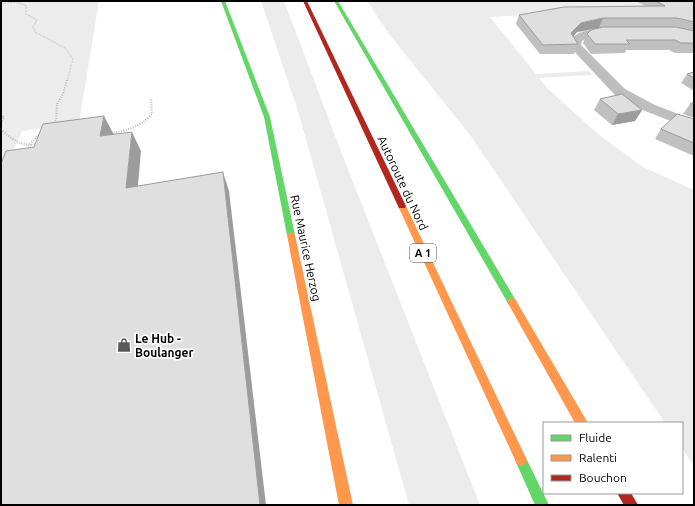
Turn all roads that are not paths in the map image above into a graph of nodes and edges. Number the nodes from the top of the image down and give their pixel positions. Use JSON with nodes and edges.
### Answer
{"nodes":[{"id":1,"x":222,"y":1,"type":"edge"},
{"id":2,"x":305,"y":1,"type":"edge"},
{"id":3,"x":336,"y":1,"type":"edge"},
{"id":4,"x":628,"y":32,"type":"edge"},
{"id":5,"x":694,"y":125,"type":"edge"},
{"id":6,"x":581,"y":422,"type":"edge"},
{"id":7,"x":625,"y":494,"type":"edge"},
{"id":8,"x":346,"y":505,"type":"edge"},
{"id":9,"x":542,"y":505,"type":"edge"},
{"id":10,"x":631,"y":505,"type":"edge"}],
"edges":[{"from":1,"to":8,"type":"main road","name":"Rue Maurice Herzog"},
{"from":2,"to":9,"type":"main road","name":"Autoroute du Nord","number":"A 1"},
{"from":3,"to":6,"type":"main road"},
{"from":4,"to":5,"type":"street"},
{"from":7,"to":10,"type":"main road"}]}
